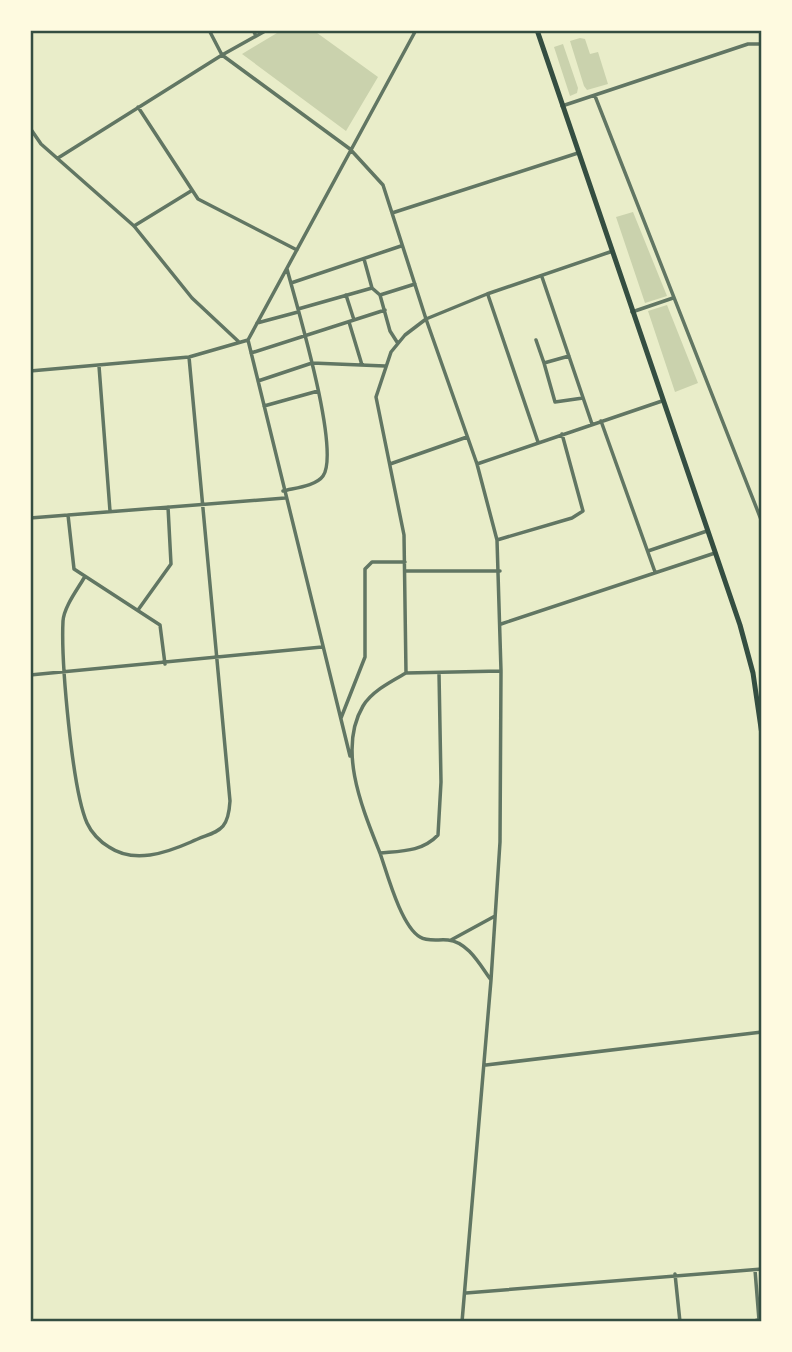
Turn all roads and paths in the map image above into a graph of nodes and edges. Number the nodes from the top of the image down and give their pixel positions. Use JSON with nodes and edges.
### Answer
{"nodes":[{"id":1,"x":209,"y":30,"type":"edge"},
{"id":2,"x":253,"y":30,"type":"edge"},
{"id":3,"x":267,"y":30,"type":"edge"},
{"id":4,"x":416,"y":30,"type":"edge"},
{"id":5,"x":537,"y":30,"type":"edge"},
{"id":6,"x":256,"y":36,"type":"junction"},
{"id":7,"x":762,"y":44,"type":"edge"},
{"id":8,"x":222,"y":55,"type":"junction"},
{"id":9,"x":595,"y":96,"type":"junction"},
{"id":10,"x":562,"y":106,"type":"junction"},
{"id":11,"x":138,"y":107,"type":"junction"},
{"id":12,"x":30,"y":128,"type":"edge"},
{"id":13,"x":350,"y":149,"type":"junction"},
{"id":14,"x":578,"y":153,"type":"junction"},
{"id":15,"x":58,"y":158,"type":"junction"},
{"id":16,"x":191,"y":191,"type":"junction"},
{"id":17,"x":392,"y":213,"type":"junction"},
{"id":18,"x":134,"y":226,"type":"junction"},
{"id":19,"x":402,"y":246,"type":"junction"},
{"id":20,"x":297,"y":250,"type":"junction"},
{"id":21,"x":610,"y":252,"type":"junction"},
{"id":22,"x":364,"y":259,"type":"junction"},
{"id":23,"x":287,"y":269,"type":"junction"},
{"id":24,"x":542,"y":276,"type":"junction"},
{"id":25,"x":291,"y":284,"type":"junction"},
{"id":26,"x":415,"y":285,"type":"junction"},
{"id":27,"x":372,"y":288,"type":"junction"},
{"id":28,"x":487,"y":294,"type":"junction"},
{"id":29,"x":346,"y":295,"type":"junction"},
{"id":30,"x":380,"y":295,"type":"junction"},
{"id":31,"x":673,"y":298,"type":"junction"},
{"id":32,"x":385,"y":310,"type":"junction"},
{"id":33,"x":298,"y":311,"type":"junction"},
{"id":34,"x":631,"y":312,"type":"junction"},
{"id":35,"x":426,"y":319,"type":"junction"},
{"id":36,"x":352,"y":321,"type":"junction"},
{"id":37,"x":257,"y":323,"type":"junction"},
{"id":38,"x":305,"y":336,"type":"junction"},
{"id":39,"x":248,"y":340,"type":"junction"},
{"id":40,"x":536,"y":340,"type":"dead end"},
{"id":41,"x":239,"y":342,"type":"junction"},
{"id":42,"x":397,"y":342,"type":"junction"},
{"id":43,"x":251,"y":353,"type":"junction"},
{"id":44,"x":189,"y":356,"type":"junction"},
{"id":45,"x":569,"y":356,"type":"junction"},
{"id":46,"x":312,"y":363,"type":"junction"},
{"id":47,"x":544,"y":363,"type":"junction"},
{"id":48,"x":362,"y":365,"type":"junction"},
{"id":49,"x":99,"y":366,"type":"junction"},
{"id":50,"x":385,"y":366,"type":"junction"},
{"id":51,"x":30,"y":371,"type":"edge"},
{"id":52,"x":258,"y":382,"type":"junction"},
{"id":53,"x":318,"y":391,"type":"junction"},
{"id":54,"x":583,"y":398,"type":"junction"},
{"id":55,"x":662,"y":401,"type":"junction"},
{"id":56,"x":264,"y":407,"type":"junction"},
{"id":57,"x":601,"y":421,"type":"junction"},
{"id":58,"x":592,"y":424,"type":"junction"},
{"id":59,"x":562,"y":434,"type":"junction"},
{"id":60,"x":468,"y":437,"type":"junction"},
{"id":61,"x":538,"y":442,"type":"junction"},
{"id":62,"x":390,"y":464,"type":"junction"},
{"id":63,"x":477,"y":464,"type":"junction"},
{"id":64,"x":283,"y":491,"type":"junction"},
{"id":65,"x":285,"y":498,"type":"junction"},
{"id":66,"x":204,"y":504,"type":"junction"},
{"id":67,"x":168,"y":507,"type":"junction"},
{"id":68,"x":110,"y":511,"type":"junction"},
{"id":69,"x":68,"y":514,"type":"junction"},
{"id":70,"x":30,"y":518,"type":"edge"},
{"id":71,"x":762,"y":522,"type":"edge"},
{"id":72,"x":707,"y":531,"type":"junction"},
{"id":73,"x":497,"y":540,"type":"junction"},
{"id":74,"x":648,"y":551,"type":"junction"},
{"id":75,"x":715,"y":553,"type":"junction"},
{"id":76,"x":405,"y":562,"type":"junction"},
{"id":77,"x":405,"y":570,"type":"junction"},
{"id":78,"x":500,"y":571,"type":"junction"},
{"id":79,"x":656,"y":572,"type":"junction"},
{"id":80,"x":84,"y":578,"type":"junction"},
{"id":81,"x":137,"y":610,"type":"junction"},
{"id":82,"x":501,"y":624,"type":"junction"},
{"id":83,"x":322,"y":647,"type":"junction"},
{"id":84,"x":215,"y":659,"type":"junction"},
{"id":85,"x":165,"y":664,"type":"junction"},
{"id":86,"x":501,"y":671,"type":"junction"},
{"id":87,"x":66,"y":672,"type":"junction"},
{"id":88,"x":406,"y":673,"type":"junction"},
{"id":89,"x":439,"y":673,"type":"junction"},
{"id":90,"x":30,"y":674,"type":"edge"},
{"id":91,"x":341,"y":718,"type":"junction"},
{"id":92,"x":762,"y":735,"type":"edge"},
{"id":93,"x":351,"y":758,"type":"junction"},
{"id":94,"x":380,"y":853,"type":"junction"},
{"id":95,"x":495,"y":916,"type":"junction"},
{"id":96,"x":451,"y":940,"type":"junction"},
{"id":97,"x":491,"y":980,"type":"junction"},
{"id":98,"x":762,"y":1032,"type":"edge"},
{"id":99,"x":485,"y":1065,"type":"junction"},
{"id":100,"x":755,"y":1269,"type":"junction"},
{"id":101,"x":762,"y":1269,"type":"edge"},
{"id":102,"x":675,"y":1274,"type":"junction"},
{"id":103,"x":466,"y":1293,"type":"junction"},
{"id":104,"x":760,"y":1319,"type":"edge"},
{"id":105,"x":462,"y":1322,"type":"edge"},
{"id":106,"x":680,"y":1322,"type":"edge"},
{"id":107,"x":750,"y":1322,"type":"edge"}],
"edges":[{"from":1,"to":8,"type":"street"},
{"from":2,"to":6,"type":"street"},
{"from":3,"to":6,"type":"street"},
{"from":4,"to":13,"type":"street"},
{"from":5,"to":10,"type":"main road"},
{"from":6,"to":8,"type":"street"},
{"from":7,"to":9,"type":"street"},
{"from":8,"to":11,"type":"street"},
{"from":8,"to":13,"type":"street"},
{"from":9,"to":10,"type":"street"},
{"from":9,"to":31,"type":"street"},
{"from":10,"to":14,"type":"main road"},
{"from":11,"to":15,"type":"street"},
{"from":11,"to":16,"type":"street"},
{"from":12,"to":15,"type":"street"},
{"from":13,"to":17,"type":"street"},
{"from":13,"to":20,"type":"street"},
{"from":14,"to":17,"type":"street"},
{"from":14,"to":21,"type":"main road"},
{"from":15,"to":18,"type":"street"},
{"from":16,"to":18,"type":"street"},
{"from":16,"to":20,"type":"street"},
{"from":17,"to":19,"type":"street"},
{"from":18,"to":41,"type":"street"},
{"from":19,"to":22,"type":"street"},
{"from":19,"to":26,"type":"street"},
{"from":20,"to":23,"type":"street"},
{"from":21,"to":24,"type":"street"},
{"from":21,"to":34,"type":"main road"},
{"from":22,"to":25,"type":"street"},
{"from":22,"to":27,"type":"street"},
{"from":23,"to":25,"type":"street"},
{"from":23,"to":37,"type":"street"},
{"from":24,"to":28,"type":"street"},
{"from":24,"to":45,"type":"street"},
{"from":25,"to":33,"type":"street"},
{"from":26,"to":30,"type":"street"},
{"from":26,"to":35,"type":"street"},
{"from":27,"to":29,"type":"street"},
{"from":27,"to":30,"type":"street"},
{"from":28,"to":35,"type":"street"},
{"from":28,"to":61,"type":"street"},
{"from":29,"to":33,"type":"street"},
{"from":29,"to":36,"type":"street"},
{"from":30,"to":32,"type":"street"},
{"from":31,"to":34,"type":"street"},
{"from":31,"to":71,"type":"street"},
{"from":32,"to":36,"type":"street"},
{"from":32,"to":42,"type":"street"},
{"from":33,"to":37,"type":"street"},
{"from":33,"to":38,"type":"street"},
{"from":34,"to":55,"type":"main road"},
{"from":35,"to":42,"type":"street"},
{"from":35,"to":60,"type":"street"},
{"from":36,"to":38,"type":"street"},
{"from":36,"to":48,"type":"street"},
{"from":37,"to":39,"type":"street"},
{"from":38,"to":43,"type":"street"},
{"from":38,"to":46,"type":"street"},
{"from":39,"to":41,"type":"street"},
{"from":39,"to":43,"type":"street"},
{"from":40,"to":47,"type":"street"},
{"from":41,"to":44,"type":"street"},
{"from":42,"to":50,"type":"street"},
{"from":43,"to":52,"type":"street"},
{"from":44,"to":49,"type":"street"},
{"from":44,"to":66,"type":"street"},
{"from":45,"to":47,"type":"street"},
{"from":45,"to":54,"type":"street"},
{"from":46,"to":48,"type":"street"},
{"from":46,"to":52,"type":"street"},
{"from":46,"to":53,"type":"street"},
{"from":47,"to":54,"type":"street"},
{"from":48,"to":50,"type":"street"},
{"from":49,"to":51,"type":"street"},
{"from":49,"to":68,"type":"street"},
{"from":50,"to":62,"type":"street"},
{"from":52,"to":56,"type":"street"},
{"from":53,"to":56,"type":"street"},
{"from":53,"to":64,"type":"street"},
{"from":54,"to":58,"type":"street"},
{"from":55,"to":57,"type":"street"},
{"from":55,"to":72,"type":"main road"},
{"from":56,"to":64,"type":"street"},
{"from":57,"to":58,"type":"street"},
{"from":57,"to":74,"type":"street"},
{"from":58,"to":59,"type":"street"},
{"from":59,"to":61,"type":"street"},
{"from":59,"to":73,"type":"street"},
{"from":60,"to":62,"type":"street"},
{"from":60,"to":63,"type":"street"},
{"from":61,"to":63,"type":"street"},
{"from":62,"to":76,"type":"street"},
{"from":63,"to":73,"type":"street"},
{"from":64,"to":65,"type":"street"},
{"from":65,"to":66,"type":"street"},
{"from":65,"to":83,"type":"street"},
{"from":66,"to":67,"type":"street"},
{"from":66,"to":84,"type":"street"},
{"from":67,"to":68,"type":"street"},
{"from":67,"to":81,"type":"street"},
{"from":68,"to":69,"type":"street"},
{"from":69,"to":70,"type":"street"},
{"from":69,"to":80,"type":"street"},
{"from":72,"to":74,"type":"street"},
{"from":72,"to":75,"type":"main road"},
{"from":73,"to":78,"type":"street"},
{"from":74,"to":79,"type":"street"},
{"from":75,"to":79,"type":"street"},
{"from":75,"to":92,"type":"main road"},
{"from":76,"to":77,"type":"street"},
{"from":76,"to":91,"type":"street"},
{"from":77,"to":78,"type":"street"},
{"from":77,"to":88,"type":"street"},
{"from":78,"to":82,"type":"street"},
{"from":79,"to":82,"type":"street"},
{"from":80,"to":81,"type":"street"},
{"from":80,"to":87,"type":"street"},
{"from":81,"to":85,"type":"street"},
{"from":82,"to":86,"type":"street"},
{"from":83,"to":84,"type":"street"},
{"from":83,"to":91,"type":"street"},
{"from":84,"to":85,"type":"street"},
{"from":84,"to":87,"type":"street"},
{"from":85,"to":87,"type":"street"},
{"from":86,"to":89,"type":"street"},
{"from":86,"to":95,"type":"street"},
{"from":87,"to":90,"type":"street"},
{"from":88,"to":89,"type":"street"},
{"from":88,"to":93,"type":"street"},
{"from":89,"to":94,"type":"street"},
{"from":91,"to":93,"type":"street"},
{"from":93,"to":94,"type":"street"},
{"from":94,"to":96,"type":"street"},
{"from":95,"to":96,"type":"street"},
{"from":95,"to":97,"type":"street"},
{"from":96,"to":97,"type":"street"},
{"from":97,"to":99,"type":"street"},
{"from":98,"to":99,"type":"street"},
{"from":99,"to":103,"type":"street"},
{"from":100,"to":101,"type":"street"},
{"from":100,"to":102,"type":"street"},
{"from":100,"to":104,"type":"street"},
{"from":102,"to":103,"type":"street"},
{"from":102,"to":106,"type":"street"},
{"from":103,"to":105,"type":"street"},
{"from":104,"to":107,"type":"street"}]}
